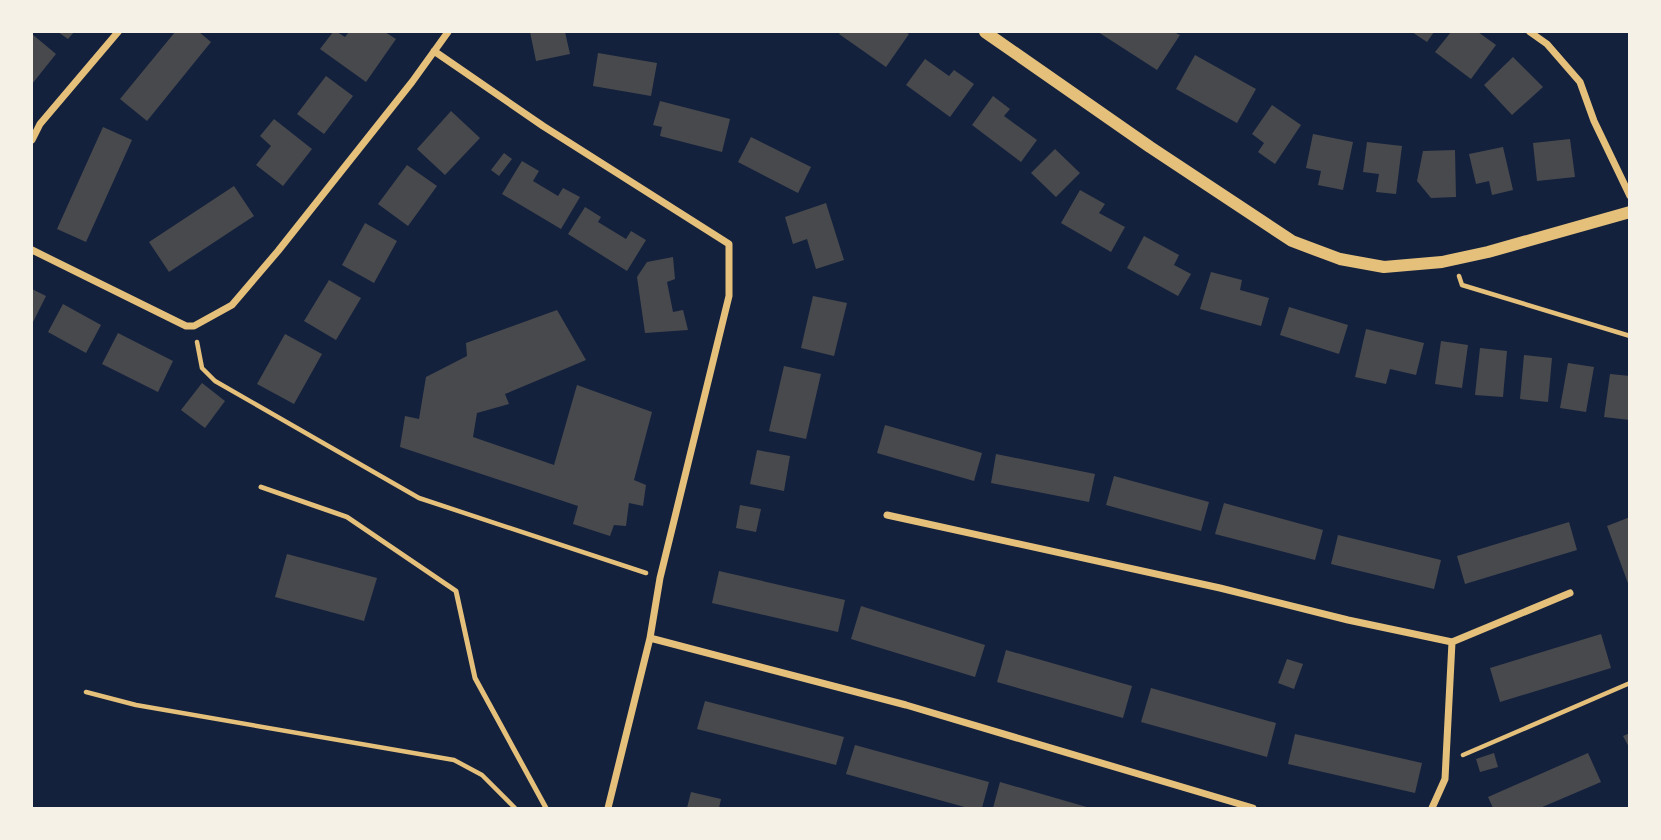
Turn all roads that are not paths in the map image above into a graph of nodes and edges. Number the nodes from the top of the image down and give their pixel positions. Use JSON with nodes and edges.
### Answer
{"nodes":[{"id":1,"x":118,"y":32,"type":"edge"},
{"id":2,"x":448,"y":32,"type":"edge"},
{"id":3,"x":985,"y":32,"type":"edge"},
{"id":4,"x":1530,"y":32,"type":"edge"},
{"id":5,"x":434,"y":51,"type":"junction"},
{"id":6,"x":32,"y":140,"type":"edge"},
{"id":7,"x":1629,"y":196,"type":"edge"},
{"id":8,"x":1629,"y":212,"type":"edge"},
{"id":9,"x":32,"y":250,"type":"edge"},
{"id":10,"x":261,"y":487,"type":"dead end"},
{"id":11,"x":887,"y":515,"type":"dead end"},
{"id":12,"x":1570,"y":593,"type":"dead end"},
{"id":13,"x":650,"y":638,"type":"junction"},
{"id":14,"x":1452,"y":642,"type":"junction"},
{"id":15,"x":546,"y":808,"type":"edge"},
{"id":16,"x":608,"y":808,"type":"edge"},
{"id":17,"x":1253,"y":808,"type":"edge"},
{"id":18,"x":1432,"y":808,"type":"edge"}],
"edges":[{"from":1,"to":6,"type":"street"},
{"from":2,"to":5,"type":"street"},
{"from":3,"to":8,"type":"street"},
{"from":4,"to":7,"type":"street"},
{"from":5,"to":9,"type":"street"},
{"from":5,"to":13,"type":"street"},
{"from":10,"to":15,"type":"lane"},
{"from":11,"to":14,"type":"street"},
{"from":12,"to":14,"type":"street"},
{"from":13,"to":16,"type":"street"},
{"from":13,"to":17,"type":"street"},
{"from":14,"to":18,"type":"street"}]}
